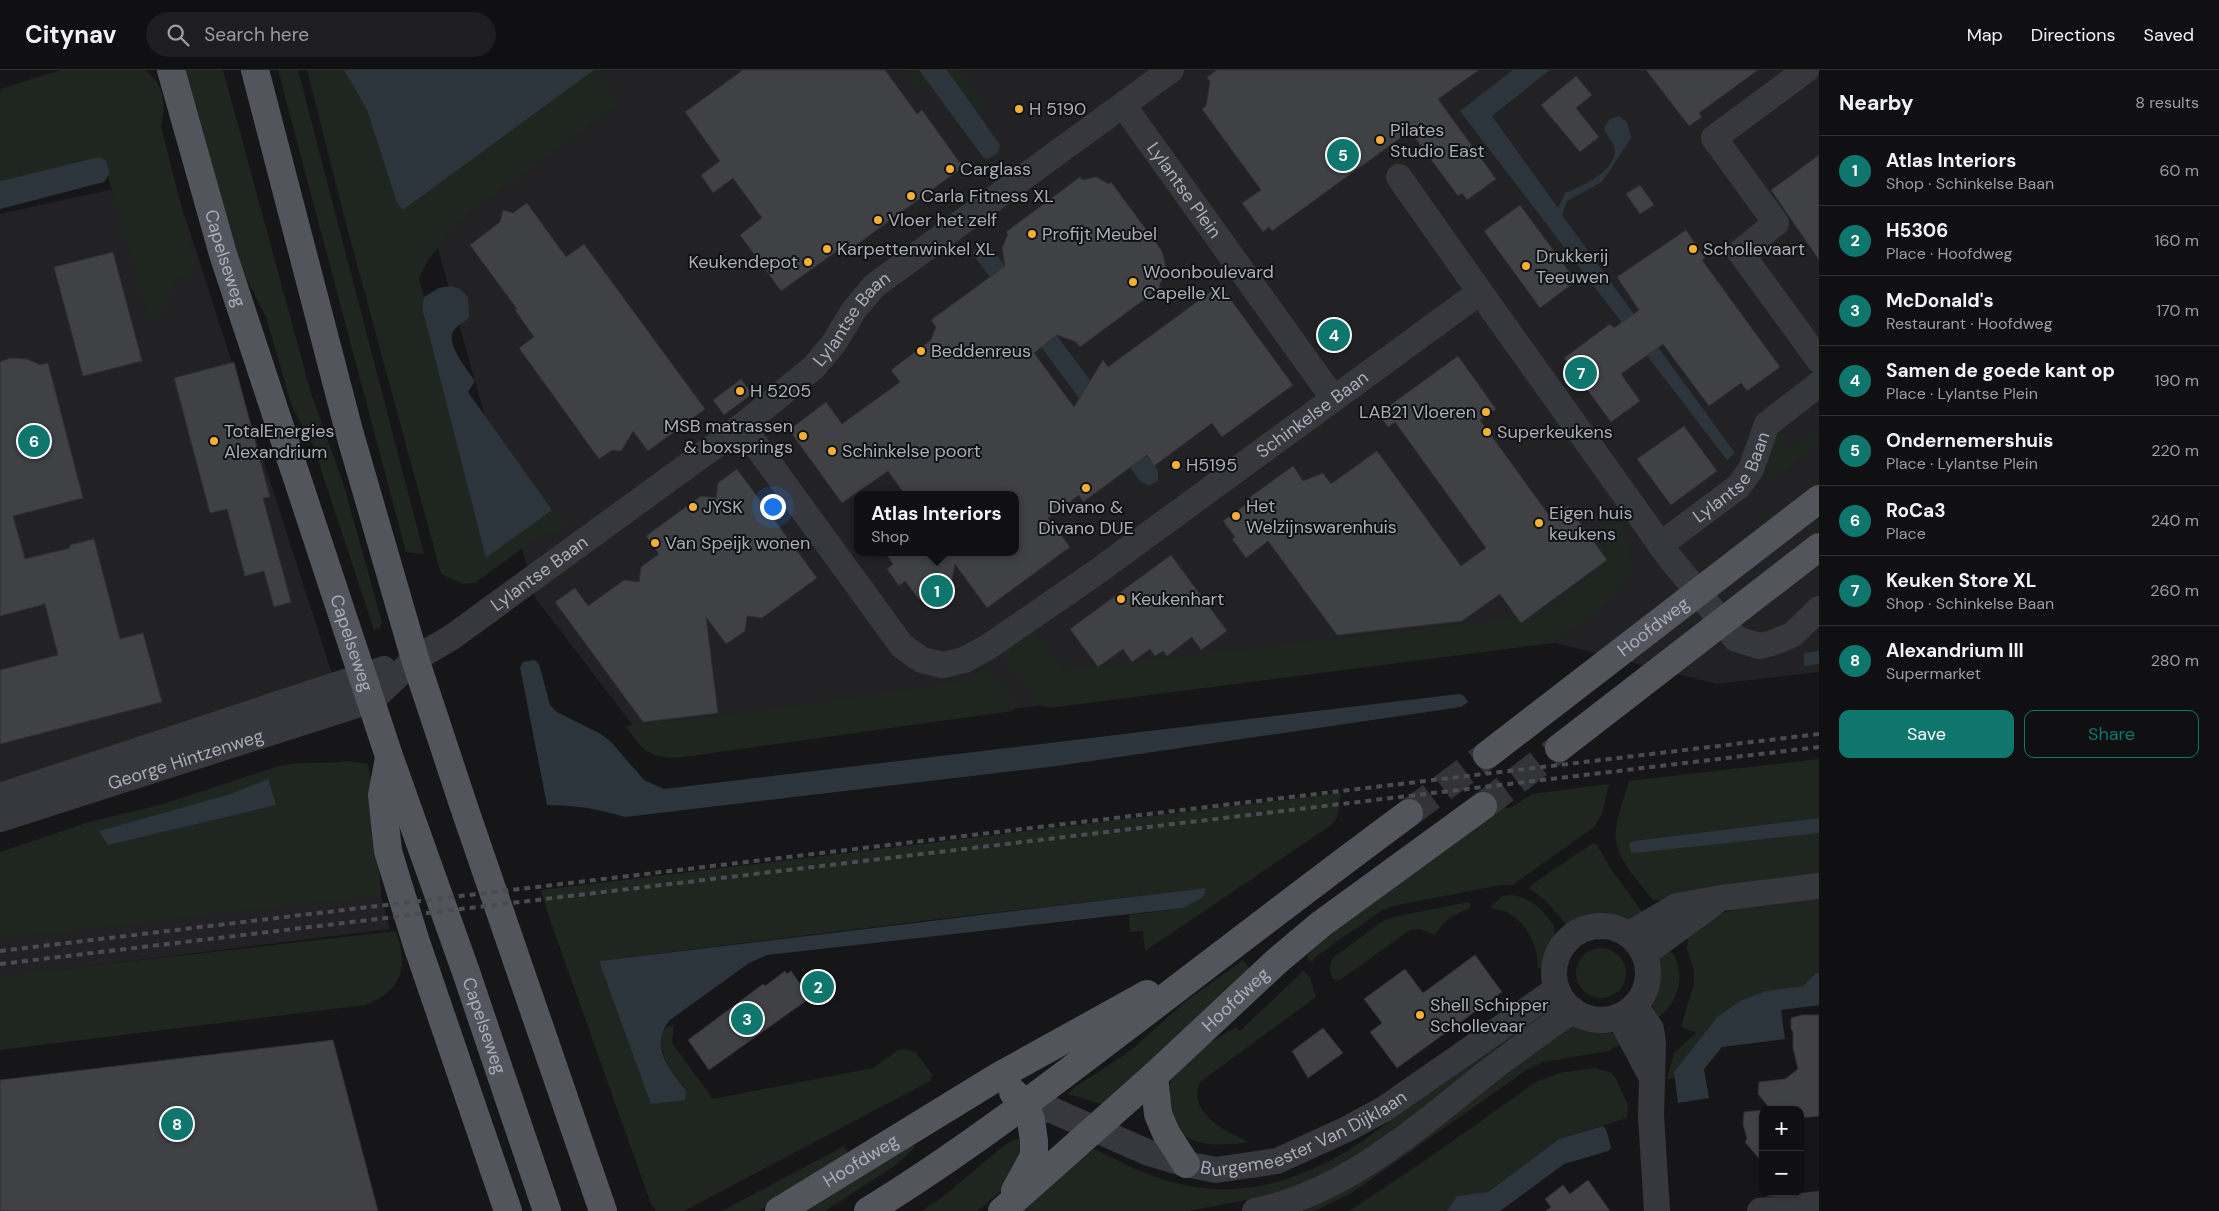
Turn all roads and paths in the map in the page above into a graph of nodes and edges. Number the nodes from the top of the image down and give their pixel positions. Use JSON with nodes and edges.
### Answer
{"nodes":[{"id":1,"x":170,"y":70,"type":"edge"},
{"id":2,"x":255,"y":70,"type":"edge"},
{"id":3,"x":1171,"y":70,"type":"edge"},
{"id":4,"x":1806,"y":70,"type":"edge"},
{"id":5,"x":1123,"y":105,"type":"junction"},
{"id":6,"x":1399,"y":177,"type":"dead end"},
{"id":7,"x":1480,"y":292,"type":"junction"},
{"id":8,"x":1819,"y":360,"type":"edge"},
{"id":9,"x":1819,"y":384,"type":"edge"},
{"id":10,"x":1333,"y":398,"type":"junction"},
{"id":11,"x":742,"y":426,"type":"junction"},
{"id":12,"x":1819,"y":499,"type":"edge"},
{"id":13,"x":1660,"y":545,"type":"junction"},
{"id":14,"x":1819,"y":547,"type":"edge"},
{"id":15,"x":1697,"y":593,"type":"junction"},
{"id":16,"x":1819,"y":609,"type":"edge"},
{"id":17,"x":1720,"y":622,"type":"junction"},
{"id":18,"x":415,"y":659,"type":"junction"},
{"id":19,"x":367,"y":688,"type":"junction"},
{"id":20,"x":1559,"y":748,"type":"tunnel mouth"},
{"id":21,"x":1487,"y":755,"type":"tunnel mouth"},
{"id":22,"x":389,"y":756,"type":"junction"},
{"id":23,"x":0,"y":796,"type":"edge"},
{"id":24,"x":1483,"y":806,"type":"tunnel mouth"},
{"id":25,"x":1409,"y":813,"type":"tunnel mouth"},
{"id":26,"x":0,"y":820,"type":"edge"},
{"id":27,"x":1819,"y":886,"type":"edge"},
{"id":28,"x":1636,"y":944,"type":"junction"},
{"id":29,"x":1230,"y":948,"type":"junction"},
{"id":30,"x":1557,"y":989,"type":"junction"},
{"id":31,"x":1573,"y":1010,"type":"junction"},
{"id":32,"x":1627,"y":1010,"type":"junction"},
{"id":33,"x":999,"y":1076,"type":"junction"},
{"id":34,"x":1154,"y":1076,"type":"junction"},
{"id":35,"x":1025,"y":1104,"type":"junction"},
{"id":36,"x":1096,"y":1129,"type":"junction"},
{"id":37,"x":1186,"y":1164,"type":"junction"},
{"id":38,"x":1819,"y":1204,"type":"edge"},
{"id":39,"x":1004,"y":1210,"type":"edge"},
{"id":40,"x":508,"y":1211,"type":"edge"},
{"id":41,"x":547,"y":1211,"type":"edge"},
{"id":42,"x":603,"y":1211,"type":"edge"},
{"id":43,"x":779,"y":1211,"type":"edge"},
{"id":44,"x":868,"y":1211,"type":"edge"},
{"id":45,"x":1255,"y":1211,"type":"edge"},
{"id":46,"x":1657,"y":1211,"type":"edge"},
{"id":47,"x":1760,"y":1211,"type":"edge"}],
"edges":[{"from":1,"to":19,"type":"main road","name":"Capelseweg"},
{"from":2,"to":18,"type":"main road"},
{"from":3,"to":5,"type":"street","name":"Lylantse Baan"},
{"from":4,"to":8,"type":"street"},
{"from":5,"to":10,"type":"street","name":"Lylantse Plein"},
{"from":5,"to":11,"type":"street","name":"Lylantse Baan"},
{"from":6,"to":7,"type":"street"},
{"from":7,"to":10,"type":"street","name":"Schinkelse Baan"},
{"from":7,"to":13,"type":"street"},
{"from":9,"to":13,"type":"street","name":"Lylantse Baan"},
{"from":10,"to":11,"type":"street","name":"Schinkelse Baan"},
{"from":11,"to":18,"type":"street","name":"Lylantse Baan"},
{"from":12,"to":15,"type":"main road","name":"Hoofdweg"},
{"from":13,"to":15,"type":"street"},
{"from":14,"to":17,"type":"main road"},
{"from":15,"to":17,"type":"street"},
{"from":15,"to":21,"type":"main road","name":"Hoofdweg"},
{"from":16,"to":17,"type":"street"},
{"from":17,"to":20,"type":"main road"},
{"from":18,"to":19,"type":"street","name":"Lylantse Baan"},
{"from":18,"to":42,"type":"main road"},
{"from":19,"to":22,"type":"main road","name":"Capelseweg"},
{"from":19,"to":23,"type":"street","name":"George Hintzenweg"},
{"from":19,"to":26,"type":"street","name":"George Hintzenweg"},
{"from":22,"to":40,"type":"main road"},
{"from":22,"to":41,"type":"main road","name":"Capelseweg"},
{"from":24,"to":34,"type":"main road","name":"Hoofdweg"},
{"from":25,"to":29,"type":"main road","name":"Hoofdweg"},
{"from":27,"to":28,"type":"street"},
{"from":28,"to":30,"type":"street"},
{"from":28,"to":32,"type":"street"},
{"from":29,"to":33,"type":"main road","name":"Hoofdweg"},
{"from":29,"to":35,"type":"main road","name":"Hoofdweg"},
{"from":30,"to":31,"type":"street"},
{"from":30,"to":37,"type":"street","name":"Burgemeester Van Dijklaan"},
{"from":31,"to":32,"type":"street"},
{"from":31,"to":45,"type":"street","name":"Burgemeester Van Dijklaan"},
{"from":32,"to":46,"type":"street"},
{"from":33,"to":35,"type":"main road"},
{"from":33,"to":43,"type":"main road","name":"Hoofdweg"},
{"from":34,"to":36,"type":"main road","name":"Hoofdweg"},
{"from":34,"to":37,"type":"main road"},
{"from":35,"to":36,"type":"street","name":"Burgemeester Van Dijklaan"},
{"from":35,"to":39,"type":"main road"},
{"from":35,"to":44,"type":"main road","name":"Hoofdweg"},
{"from":36,"to":37,"type":"street","name":"Burgemeester Van Dijklaan"},
{"from":36,"to":39,"type":"main road","name":"Hoofdweg"},
{"from":38,"to":47,"type":"street"}]}
